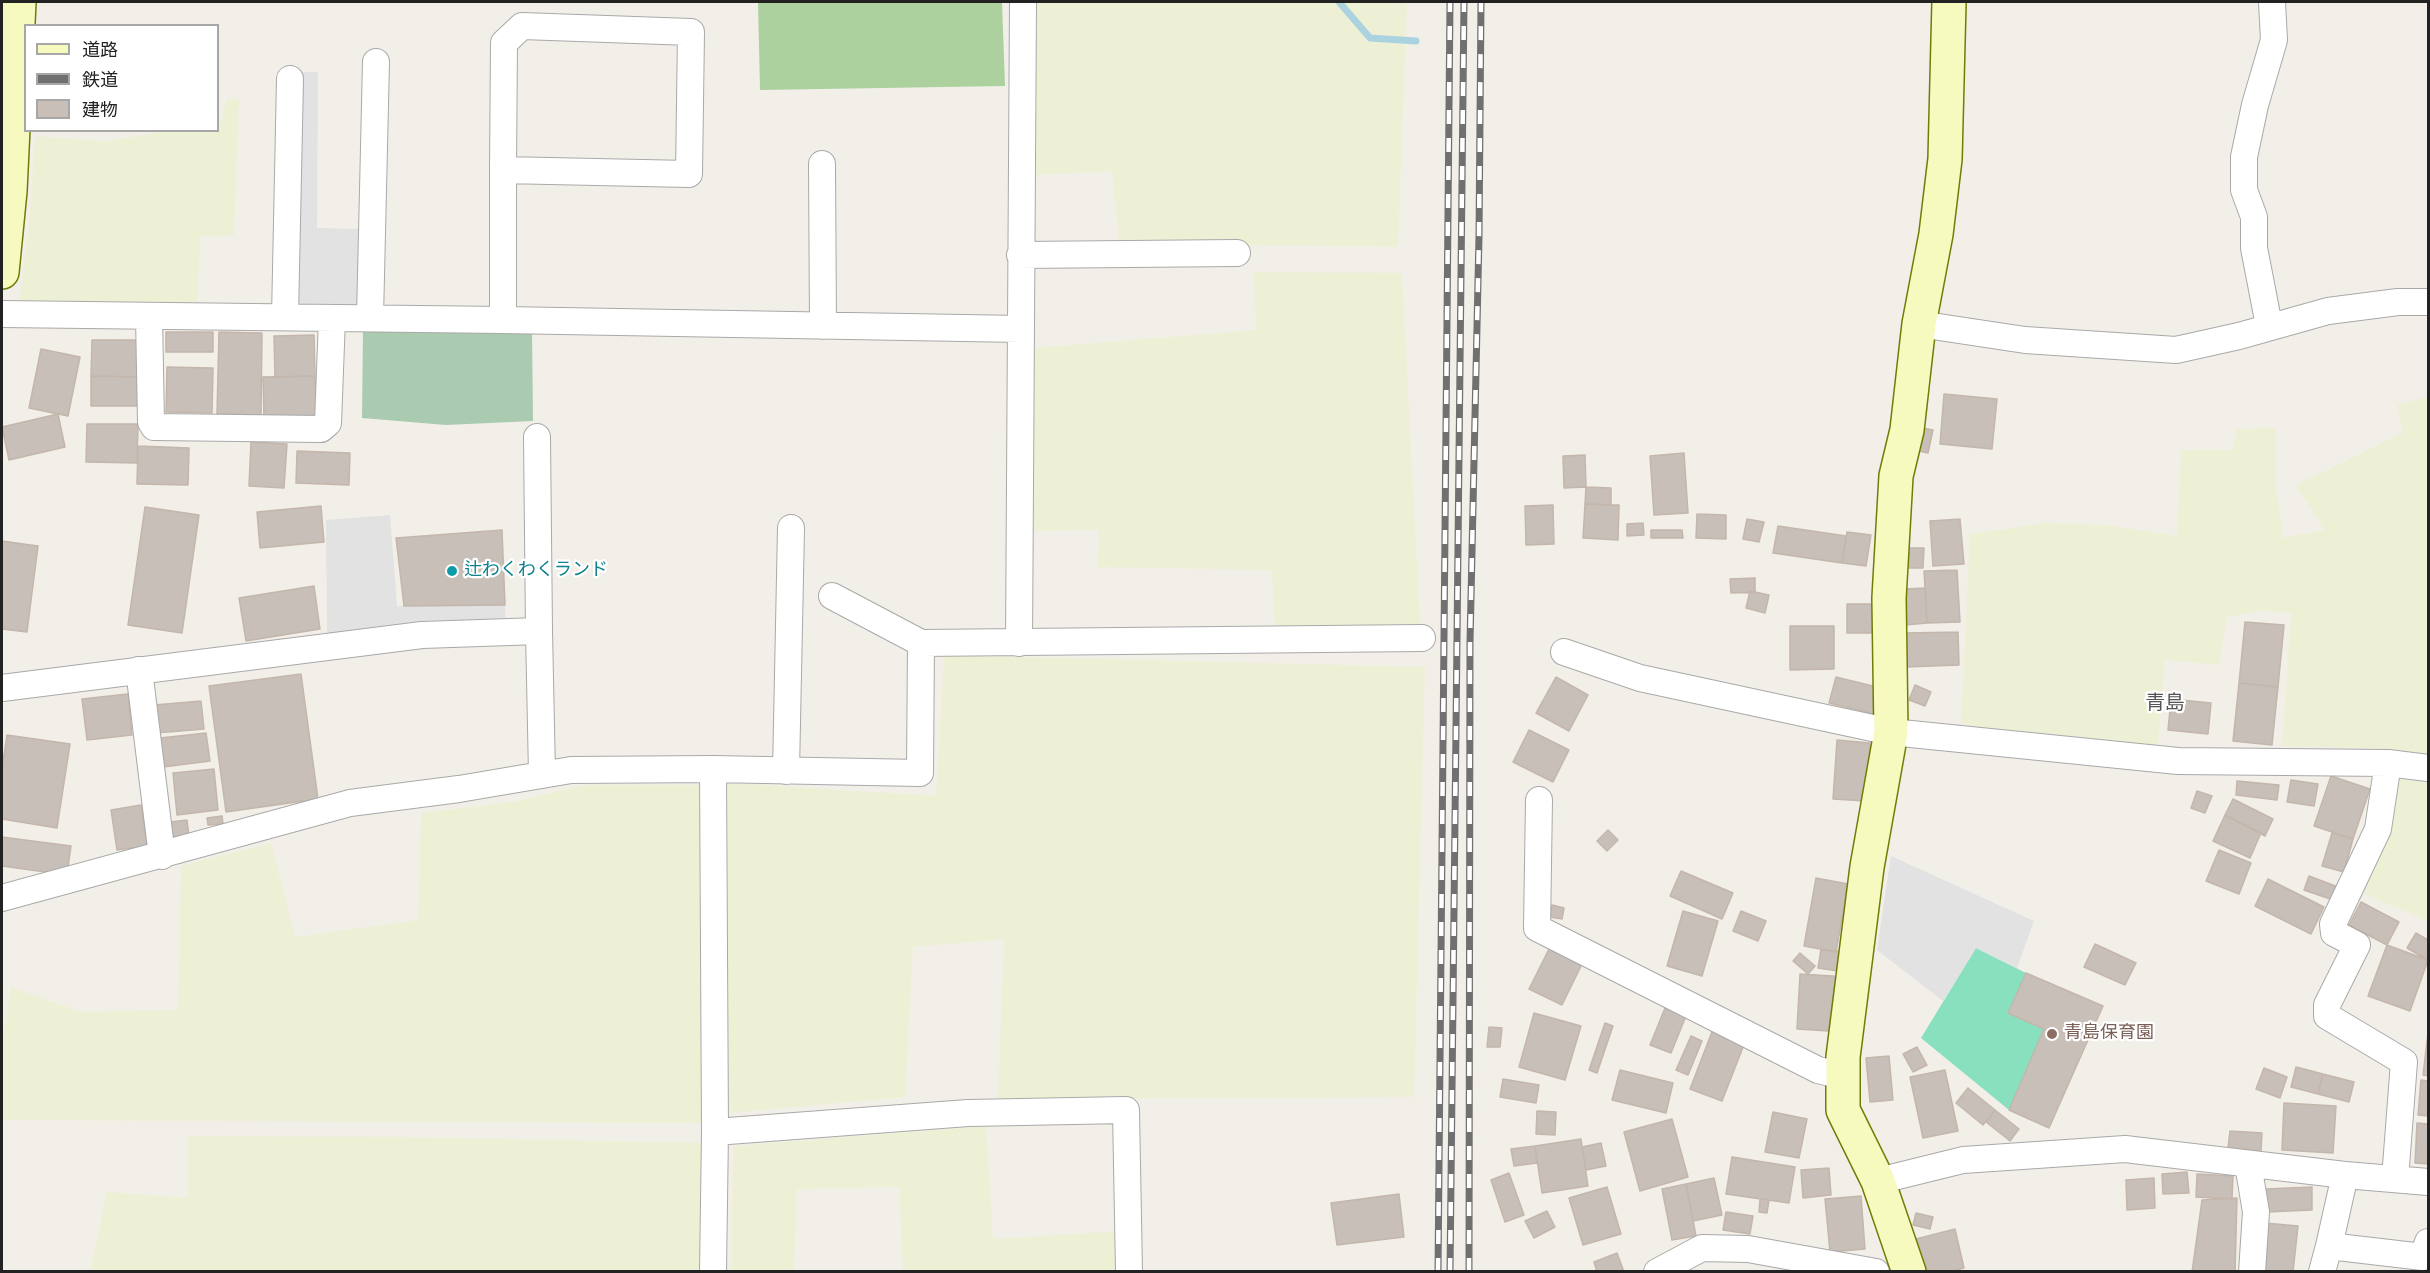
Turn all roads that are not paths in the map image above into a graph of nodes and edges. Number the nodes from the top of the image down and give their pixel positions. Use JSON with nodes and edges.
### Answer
{"nodes":[{"id":1,"x":19,"y":2,"type":"edge"},
{"id":2,"x":1023,"y":2,"type":"edge"},
{"id":3,"x":1949,"y":2,"type":"edge"},
{"id":4,"x":2272,"y":2,"type":"edge"},
{"id":5,"x":15,"y":52,"type":"edge"},
{"id":6,"x":376,"y":62,"type":"dead end"},
{"id":7,"x":290,"y":79,"type":"dead end"},
{"id":8,"x":822,"y":164,"type":"dead end"},
{"id":9,"x":503,"y":170,"type":"junction"},
{"id":10,"x":1237,"y":254,"type":"dead end"},
{"id":11,"x":1020,"y":255,"type":"junction"},
{"id":12,"x":2,"y":272,"type":"edge"},
{"id":13,"x":2428,"y":302,"type":"edge"},
{"id":14,"x":2,"y":314,"type":"edge"},
{"id":15,"x":149,"y":316,"type":"junction"},
{"id":16,"x":285,"y":317,"type":"junction"},
{"id":17,"x":332,"y":318,"type":"junction"},
{"id":18,"x":370,"y":318,"type":"junction"},
{"id":19,"x":503,"y":320,"type":"junction"},
{"id":20,"x":1919,"y":324,"type":"junction"},
{"id":21,"x":823,"y":326,"type":"junction"},
{"id":22,"x":2271,"y":327,"type":"junction"},
{"id":23,"x":1021,"y":329,"type":"junction"},
{"id":24,"x":537,"y":437,"type":"dead end"},
{"id":25,"x":791,"y":528,"type":"dead end"},
{"id":26,"x":832,"y":596,"type":"dead end"},
{"id":27,"x":539,"y":631,"type":"junction"},
{"id":28,"x":1422,"y":638,"type":"dead end"},
{"id":29,"x":921,"y":643,"type":"junction"},
{"id":30,"x":1019,"y":643,"type":"junction"},
{"id":31,"x":1564,"y":652,"type":"dead end"},
{"id":32,"x":140,"y":670,"type":"junction"},
{"id":33,"x":2,"y":687,"type":"edge"},
{"id":34,"x":1891,"y":732,"type":"junction"},
{"id":35,"x":2388,"y":763,"type":"junction"},
{"id":36,"x":2428,"y":768,"type":"edge"},
{"id":37,"x":713,"y":769,"type":"junction"},
{"id":38,"x":786,"y":771,"type":"junction"},
{"id":39,"x":542,"y":775,"type":"junction"},
{"id":40,"x":1539,"y":800,"type":"dead end"},
{"id":41,"x":162,"y":856,"type":"junction"},
{"id":42,"x":2,"y":898,"type":"edge"},
{"id":43,"x":1843,"y":1076,"type":"junction"},
{"id":44,"x":715,"y":1132,"type":"junction"},
{"id":45,"x":2248,"y":1164,"type":"junction"},
{"id":46,"x":2345,"y":1175,"type":"junction"},
{"id":47,"x":2395,"y":1179,"type":"junction"},
{"id":48,"x":1878,"y":1181,"type":"junction"},
{"id":49,"x":2428,"y":1182,"type":"edge"},
{"id":50,"x":2329,"y":1246,"type":"junction"},
{"id":51,"x":2427,"y":1252,"type":"edge"},
{"id":52,"x":714,"y":1272,"type":"edge"},
{"id":53,"x":1129,"y":1272,"type":"edge"},
{"id":54,"x":1657,"y":1272,"type":"edge"},
{"id":55,"x":1876,"y":1272,"type":"edge"},
{"id":56,"x":1909,"y":1272,"type":"edge"},
{"id":57,"x":2252,"y":1272,"type":"edge"},
{"id":58,"x":2322,"y":1272,"type":"edge"}],
"edges":[{"from":1,"to":5,"type":"street"},
{"from":2,"to":11,"type":"street"},
{"from":3,"to":20,"type":"street"},
{"from":4,"to":22,"type":"street"},
{"from":5,"to":12,"type":"street"},
{"from":6,"to":18,"type":"street"},
{"from":7,"to":16,"type":"street"},
{"from":8,"to":21,"type":"street"},
{"from":9,"to":9,"type":"street"},
{"from":9,"to":19,"type":"street"},
{"from":10,"to":11,"type":"street"},
{"from":11,"to":23,"type":"street"},
{"from":13,"to":22,"type":"street"},
{"from":14,"to":15,"type":"street"},
{"from":15,"to":16,"type":"street"},
{"from":15,"to":17,"type":"street"},
{"from":16,"to":17,"type":"street"},
{"from":17,"to":18,"type":"street"},
{"from":18,"to":19,"type":"street"},
{"from":19,"to":21,"type":"street"},
{"from":20,"to":22,"type":"street"},
{"from":20,"to":34,"type":"street"},
{"from":21,"to":23,"type":"street"},
{"from":23,"to":30,"type":"street"},
{"from":24,"to":27,"type":"street"},
{"from":25,"to":38,"type":"street"},
{"from":26,"to":29,"type":"street"},
{"from":27,"to":32,"type":"street"},
{"from":27,"to":39,"type":"street"},
{"from":28,"to":30,"type":"street"},
{"from":29,"to":30,"type":"street"},
{"from":29,"to":38,"type":"street"},
{"from":31,"to":34,"type":"street"},
{"from":32,"to":33,"type":"street"},
{"from":32,"to":41,"type":"street"},
{"from":34,"to":35,"type":"street"},
{"from":34,"to":43,"type":"street"},
{"from":35,"to":36,"type":"street"},
{"from":35,"to":47,"type":"street"},
{"from":37,"to":38,"type":"street"},
{"from":37,"to":39,"type":"street"},
{"from":37,"to":44,"type":"street"},
{"from":39,"to":41,"type":"street"},
{"from":40,"to":43,"type":"street"},
{"from":41,"to":42,"type":"street"},
{"from":43,"to":48,"type":"street"},
{"from":44,"to":52,"type":"street"},
{"from":44,"to":53,"type":"street"},
{"from":45,"to":46,"type":"street"},
{"from":45,"to":48,"type":"street"},
{"from":45,"to":57,"type":"street"},
{"from":46,"to":47,"type":"street"},
{"from":46,"to":50,"type":"street"},
{"from":47,"to":49,"type":"street"},
{"from":48,"to":56,"type":"street"},
{"from":50,"to":51,"type":"street"},
{"from":50,"to":58,"type":"street"},
{"from":54,"to":55,"type":"street"}]}
